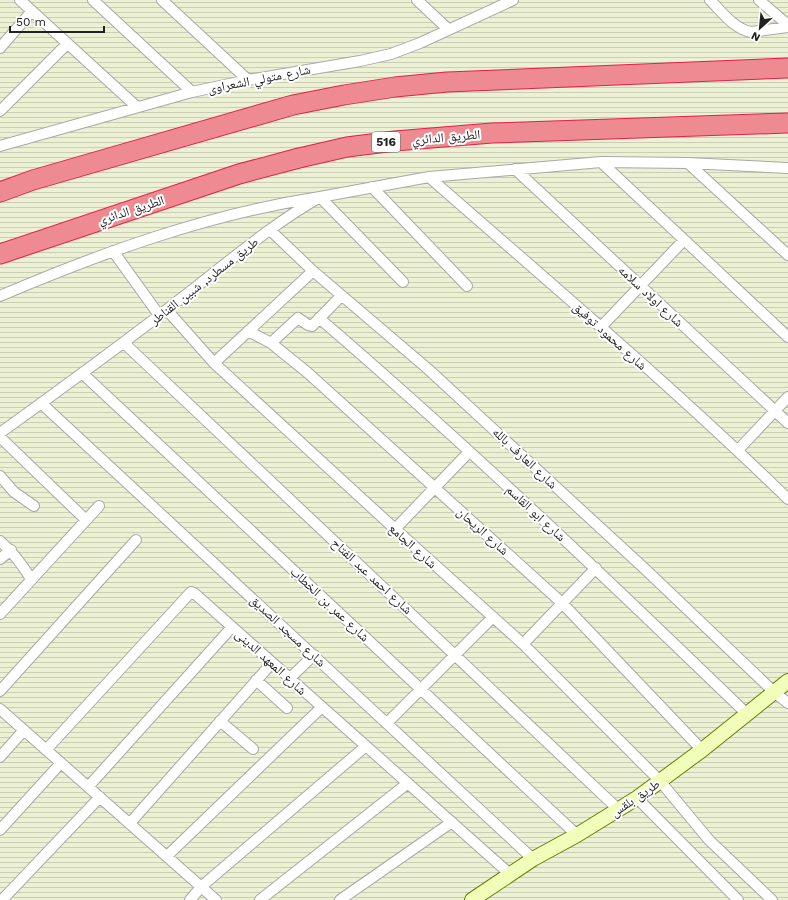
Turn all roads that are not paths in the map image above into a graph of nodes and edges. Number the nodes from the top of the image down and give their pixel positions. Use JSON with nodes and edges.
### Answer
{"nodes":[{"id":1,"x":20,"y":0,"type":"edge"},
{"id":2,"x":93,"y":0,"type":"edge"},
{"id":3,"x":162,"y":0,"type":"edge"},
{"id":4,"x":417,"y":0,"type":"edge"},
{"id":5,"x":513,"y":0,"type":"edge"},
{"id":6,"x":710,"y":0,"type":"edge"},
{"id":7,"x":759,"y":0,"type":"edge"},
{"id":8,"x":32,"y":11,"type":"junction"},
{"id":9,"x":788,"y":26,"type":"edge"},
{"id":10,"x":448,"y":29,"type":"junction"},
{"id":11,"x":67,"y":44,"type":"junction"},
{"id":12,"x":0,"y":48,"type":"edge"},
{"id":13,"x":788,"y":68,"type":"edge"},
{"id":14,"x":248,"y":80,"type":"junction"},
{"id":15,"x":192,"y":92,"type":"junction"},
{"id":16,"x":137,"y":107,"type":"junction"},
{"id":17,"x":0,"y":111,"type":"edge"},
{"id":18,"x":779,"y":123,"type":"edge"},
{"id":19,"x":788,"y":131,"type":"edge"},
{"id":20,"x":0,"y":146,"type":"edge"},
{"id":21,"x":602,"y":162,"type":"junction"},
{"id":22,"x":688,"y":163,"type":"junction"},
{"id":23,"x":788,"y":168,"type":"edge"},
{"id":24,"x":515,"y":170,"type":"junction"},
{"id":25,"x":429,"y":177,"type":"junction"},
{"id":26,"x":372,"y":187,"type":"junction"},
{"id":27,"x":0,"y":192,"type":"edge"},
{"id":28,"x":320,"y":197,"type":"junction"},
{"id":29,"x":270,"y":230,"type":"junction"},
{"id":30,"x":684,"y":240,"type":"junction"},
{"id":31,"x":113,"y":251,"type":"junction"},
{"id":32,"x":0,"y":254,"type":"edge"},
{"id":33,"x":788,"y":255,"type":"edge"},
{"id":34,"x":313,"y":271,"type":"junction"},
{"id":35,"x":403,"y":282,"type":"dead end"},
{"id":36,"x":467,"y":286,"type":"dead end"},
{"id":37,"x":640,"y":286,"type":"junction"},
{"id":38,"x":0,"y":296,"type":"edge"},
{"id":39,"x":341,"y":296,"type":"junction"},
{"id":40,"x":163,"y":312,"type":"junction"},
{"id":41,"x":319,"y":318,"type":"junction"},
{"id":42,"x":601,"y":327,"type":"junction"},
{"id":43,"x":248,"y":331,"type":"junction"},
{"id":44,"x":788,"y":337,"type":"edge"},
{"id":45,"x":124,"y":343,"type":"junction"},
{"id":46,"x":271,"y":343,"type":"junction"},
{"id":47,"x":214,"y":362,"type":"junction"},
{"id":48,"x":82,"y":374,"type":"junction"},
{"id":49,"x":788,"y":397,"type":"edge"},
{"id":50,"x":41,"y":403,"type":"junction"},
{"id":51,"x":775,"y":411,"type":"junction"},
{"id":52,"x":788,"y":423,"type":"edge"},
{"id":53,"x":0,"y":434,"type":"edge"},
{"id":54,"x":0,"y":437,"type":"edge"},
{"id":55,"x":738,"y":450,"type":"junction"},
{"id":56,"x":469,"y":452,"type":"junction"},
{"id":57,"x":0,"y":476,"type":"edge"},
{"id":58,"x":434,"y":488,"type":"junction"},
{"id":59,"x":788,"y":499,"type":"edge"},
{"id":60,"x":34,"y":506,"type":"dead end"},
{"id":61,"x":99,"y":506,"type":"dead end"},
{"id":62,"x":86,"y":520,"type":"junction"},
{"id":63,"x":395,"y":530,"type":"junction"},
{"id":64,"x":136,"y":540,"type":"dead end"},
{"id":65,"x":0,"y":541,"type":"edge"},
{"id":66,"x":11,"y":550,"type":"junction"},
{"id":67,"x":0,"y":559,"type":"edge"},
{"id":68,"x":596,"y":568,"type":"junction"},
{"id":69,"x":31,"y":579,"type":"junction"},
{"id":70,"x":562,"y":604,"type":"junction"},
{"id":71,"x":0,"y":614,"type":"edge"},
{"id":72,"x":493,"y":617,"type":"junction"},
{"id":73,"x":232,"y":627,"type":"junction"},
{"id":74,"x":523,"y":644,"type":"junction"},
{"id":75,"x":314,"y":655,"type":"junction"},
{"id":76,"x":455,"y":655,"type":"junction"},
{"id":77,"x":272,"y":662,"type":"junction"},
{"id":78,"x":290,"y":678,"type":"junction"},
{"id":79,"x":256,"y":680,"type":"junction"},
{"id":80,"x":788,"y":681,"type":"edge"},
{"id":81,"x":421,"y":689,"type":"junction"},
{"id":82,"x":0,"y":691,"type":"edge"},
{"id":83,"x":774,"y":692,"type":"junction"},
{"id":84,"x":788,"y":703,"type":"edge"},
{"id":85,"x":322,"y":707,"type":"junction"},
{"id":86,"x":287,"y":708,"type":"dead end"},
{"id":87,"x":0,"y":709,"type":"edge"},
{"id":88,"x":747,"y":714,"type":"junction"},
{"id":89,"x":220,"y":721,"type":"junction"},
{"id":90,"x":387,"y":723,"type":"junction"},
{"id":91,"x":24,"y":730,"type":"junction"},
{"id":92,"x":366,"y":746,"type":"junction"},
{"id":93,"x":253,"y":749,"type":"dead end"},
{"id":94,"x":46,"y":750,"type":"junction"},
{"id":95,"x":702,"y":750,"type":"junction"},
{"id":96,"x":0,"y":757,"type":"edge"},
{"id":97,"x":61,"y":763,"type":"junction"},
{"id":98,"x":660,"y":781,"type":"junction"},
{"id":99,"x":408,"y":783,"type":"junction"},
{"id":100,"x":88,"y":787,"type":"junction"},
{"id":101,"x":100,"y":797,"type":"junction"},
{"id":102,"x":636,"y":798,"type":"junction"},
{"id":103,"x":619,"y":810,"type":"junction"},
{"id":104,"x":452,"y":822,"type":"junction"},
{"id":105,"x":130,"y":823,"type":"junction"},
{"id":106,"x":0,"y":830,"type":"edge"},
{"id":107,"x":578,"y":835,"type":"junction"},
{"id":108,"x":167,"y":856,"type":"junction"},
{"id":109,"x":533,"y":859,"type":"junction"},
{"id":110,"x":511,"y":875,"type":"junction"},
{"id":111,"x":202,"y":886,"type":"junction"},
{"id":112,"x":2,"y":900,"type":"edge"},
{"id":113,"x":190,"y":900,"type":"edge"},
{"id":114,"x":216,"y":900,"type":"edge"},
{"id":115,"x":260,"y":900,"type":"edge"},
{"id":116,"x":340,"y":900,"type":"edge"},
{"id":117,"x":472,"y":900,"type":"edge"},
{"id":118,"x":738,"y":900,"type":"edge"},
{"id":119,"x":772,"y":900,"type":"edge"}],
"edges":[{"from":1,"to":8,"type":"street"},
{"from":2,"to":15,"type":"street"},
{"from":3,"to":14,"type":"street"},
{"from":4,"to":10,"type":"street"},
{"from":5,"to":10,"type":"street","name":"شارع متولي الشعراوى"},
{"from":6,"to":9,"type":"street"},
{"from":7,"to":9,"type":"street"},
{"from":8,"to":11,"type":"street"},
{"from":8,"to":12,"type":"street"},
{"from":10,"to":14,"type":"street","name":"شارع متولي الشعراوى"},
{"from":11,"to":16,"type":"street"},
{"from":11,"to":17,"type":"street"},
{"from":13,"to":27,"type":"highway"},
{"from":14,"to":15,"type":"street","name":"شارع متولي الشعراوى"},
{"from":15,"to":16,"type":"street","name":"شارع متولي الشعراوى"},
{"from":16,"to":20,"type":"street","name":"شارع متولي الشعراوى"},
{"from":18,"to":19,"type":"highway"},
{"from":18,"to":32,"type":"highway","name":"الطريق الدائري","number":"516"},
{"from":21,"to":22,"type":"street","name":"طريق مسطرد, شبين القناطر"},
{"from":21,"to":24,"type":"street","name":"طريق مسطرد, شبين القناطر"},
{"from":21,"to":30,"type":"street"},
{"from":22,"to":23,"type":"street","name":"طريق مسطرد, شبين القناطر"},
{"from":22,"to":33,"type":"street"},
{"from":24,"to":25,"type":"street","name":"طريق مسطرد, شبين القناطر"},
{"from":24,"to":37,"type":"street","name":"شارع اولاد سلامه"},
{"from":25,"to":26,"type":"street","name":"طريق مسطرد, شبين القناطر"},
{"from":25,"to":42,"type":"street","name":"شارع محمود توفيق"},
{"from":26,"to":28,"type":"street","name":"طريق مسطرد, شبين القناطر"},
{"from":26,"to":36,"type":"street"},
{"from":28,"to":29,"type":"street","name":"طريق مسطرد, شبين القناطر"},
{"from":28,"to":31,"type":"street"},
{"from":28,"to":35,"type":"street"},
{"from":29,"to":34,"type":"street","name":"شارع العارف بالله"},
{"from":29,"to":40,"type":"street","name":"طريق مسطرد, شبين القناطر"},
{"from":30,"to":37,"type":"street"},
{"from":30,"to":44,"type":"street"},
{"from":31,"to":38,"type":"street"},
{"from":31,"to":40,"type":"street","name":"شارع الجامع"},
{"from":34,"to":39,"type":"street","name":"شارع العارف بالله"},
{"from":34,"to":43,"type":"street"},
{"from":37,"to":42,"type":"street"},
{"from":37,"to":51,"type":"street","name":"شارع اولاد سلامه"},
{"from":39,"to":41,"type":"street"},
{"from":39,"to":83,"type":"street","name":"شارع العارف بالله"},
{"from":40,"to":45,"type":"street","name":"طريق مسطرد, شبين القناطر"},
{"from":40,"to":47,"type":"street","name":"شارع الجامع"},
{"from":41,"to":46,"type":"street"},
{"from":41,"to":56,"type":"street","name":"شارع ابو القاسم"},
{"from":42,"to":55,"type":"street","name":"شارع محمود توفيق"},
{"from":43,"to":46,"type":"street","name":"شارع الريحان"},
{"from":43,"to":47,"type":"street"},
{"from":45,"to":48,"type":"street","name":"طريق مسطرد, شبين القناطر"},
{"from":45,"to":76,"type":"street","name":"شارع احمد عبد الفتاح"},
{"from":46,"to":58,"type":"street","name":"شارع الريحان"},
{"from":47,"to":63,"type":"street","name":"شارع الجامع"},
{"from":48,"to":50,"type":"street","name":"طريق مسطرد, شبين القناطر"},
{"from":48,"to":81,"type":"street","name":"شارع عمر بن الخطاب"},
{"from":49,"to":51,"type":"street"},
{"from":50,"to":53,"type":"street","name":"طريق مسطرد, شبين القناطر"},
{"from":50,"to":75,"type":"street","name":"شارع مسجد الصديق"},
{"from":51,"to":52,"type":"street","name":"شارع اولاد سلامه"},
{"from":51,"to":55,"type":"street"},
{"from":54,"to":62,"type":"street"},
{"from":55,"to":59,"type":"street","name":"شارع محمود توفيق"},
{"from":56,"to":58,"type":"street"},
{"from":56,"to":68,"type":"street","name":"شارع ابو القاسم"},
{"from":57,"to":60,"type":"street"},
{"from":58,"to":63,"type":"street"},
{"from":58,"to":70,"type":"street","name":"شارع الريحان"},
{"from":61,"to":62,"type":"street"},
{"from":62,"to":69,"type":"street"},
{"from":63,"to":72,"type":"street","name":"شارع الجامع"},
{"from":64,"to":82,"type":"street"},
{"from":65,"to":66,"type":"street"},
{"from":66,"to":67,"type":"street"},
{"from":66,"to":69,"type":"street"},
{"from":68,"to":70,"type":"street"},
{"from":68,"to":88,"type":"street","name":"شارع ابو القاسم"},
{"from":69,"to":71,"type":"street"},
{"from":70,"to":74,"type":"street"},
{"from":70,"to":95,"type":"street","name":"شارع الريحان"},
{"from":72,"to":74,"type":"street","name":"شارع الجامع"},
{"from":72,"to":76,"type":"street"},
{"from":73,"to":77,"type":"street","name":"شارع المعهد الدينى"},
{"from":73,"to":94,"type":"street","name":"شارع المعهد الدينى"},
{"from":73,"to":100,"type":"street"},
{"from":74,"to":98,"type":"street","name":"شارع الجامع"},
{"from":75,"to":78,"type":"street"},
{"from":75,"to":90,"type":"street","name":"شارع مسجد الصديق"},
{"from":76,"to":81,"type":"street"},
{"from":76,"to":103,"type":"street","name":"شارع احمد عبد الفتاح"},
{"from":77,"to":78,"type":"street","name":"شارع المعهد الدينى"},
{"from":77,"to":79,"type":"street"},
{"from":78,"to":85,"type":"street","name":"شارع المعهد الدينى"},
{"from":79,"to":86,"type":"street"},
{"from":79,"to":89,"type":"street"},
{"from":80,"to":83,"type":"main road","name":"طريق بلقس"},
{"from":81,"to":90,"type":"street"},
{"from":81,"to":107,"type":"street","name":"شارع عمر بن الخطاب"},
{"from":83,"to":84,"type":"street","name":"شارع العارف بالله"},
{"from":83,"to":88,"type":"main road","name":"طريق بلقس"},
{"from":85,"to":92,"type":"street","name":"شارع المعهد الدينى"},
{"from":85,"to":108,"type":"street"},
{"from":87,"to":91,"type":"street"},
{"from":88,"to":95,"type":"main road","name":"طريق بلقس"},
{"from":89,"to":93,"type":"street"},
{"from":89,"to":105,"type":"street"},
{"from":90,"to":109,"type":"street","name":"شارع مسجد الصديق"},
{"from":91,"to":94,"type":"street"},
{"from":91,"to":96,"type":"street"},
{"from":92,"to":99,"type":"street","name":"شارع المعهد الدينى"},
{"from":92,"to":111,"type":"street"},
{"from":94,"to":97,"type":"street"},
{"from":95,"to":98,"type":"main road","name":"طريق بلقس"},
{"from":97,"to":100,"type":"street"},
{"from":97,"to":106,"type":"street"},
{"from":98,"to":102,"type":"main road","name":"طريق بلقس"},
{"from":98,"to":119,"type":"street","name":"شارع الجامع"},
{"from":99,"to":104,"type":"street","name":"شارع المعهد الدينى"},
{"from":99,"to":115,"type":"street"},
{"from":100,"to":101,"type":"street"},
{"from":101,"to":105,"type":"street"},
{"from":101,"to":112,"type":"street"},
{"from":102,"to":103,"type":"main road","name":"طريق بلقس"},
{"from":102,"to":118,"type":"street"},
{"from":103,"to":107,"type":"main road","name":"طريق بلقس"},
{"from":104,"to":110,"type":"street","name":"شارع المعهد الدينى"},
{"from":104,"to":116,"type":"street"},
{"from":105,"to":108,"type":"street"},
{"from":107,"to":109,"type":"main road","name":"طريق بلقس"},
{"from":108,"to":111,"type":"street"},
{"from":109,"to":110,"type":"main road","name":"طريق بلقس"},
{"from":110,"to":117,"type":"main road","name":"طريق بلقس"},
{"from":111,"to":113,"type":"street"},
{"from":111,"to":114,"type":"street"}]}
